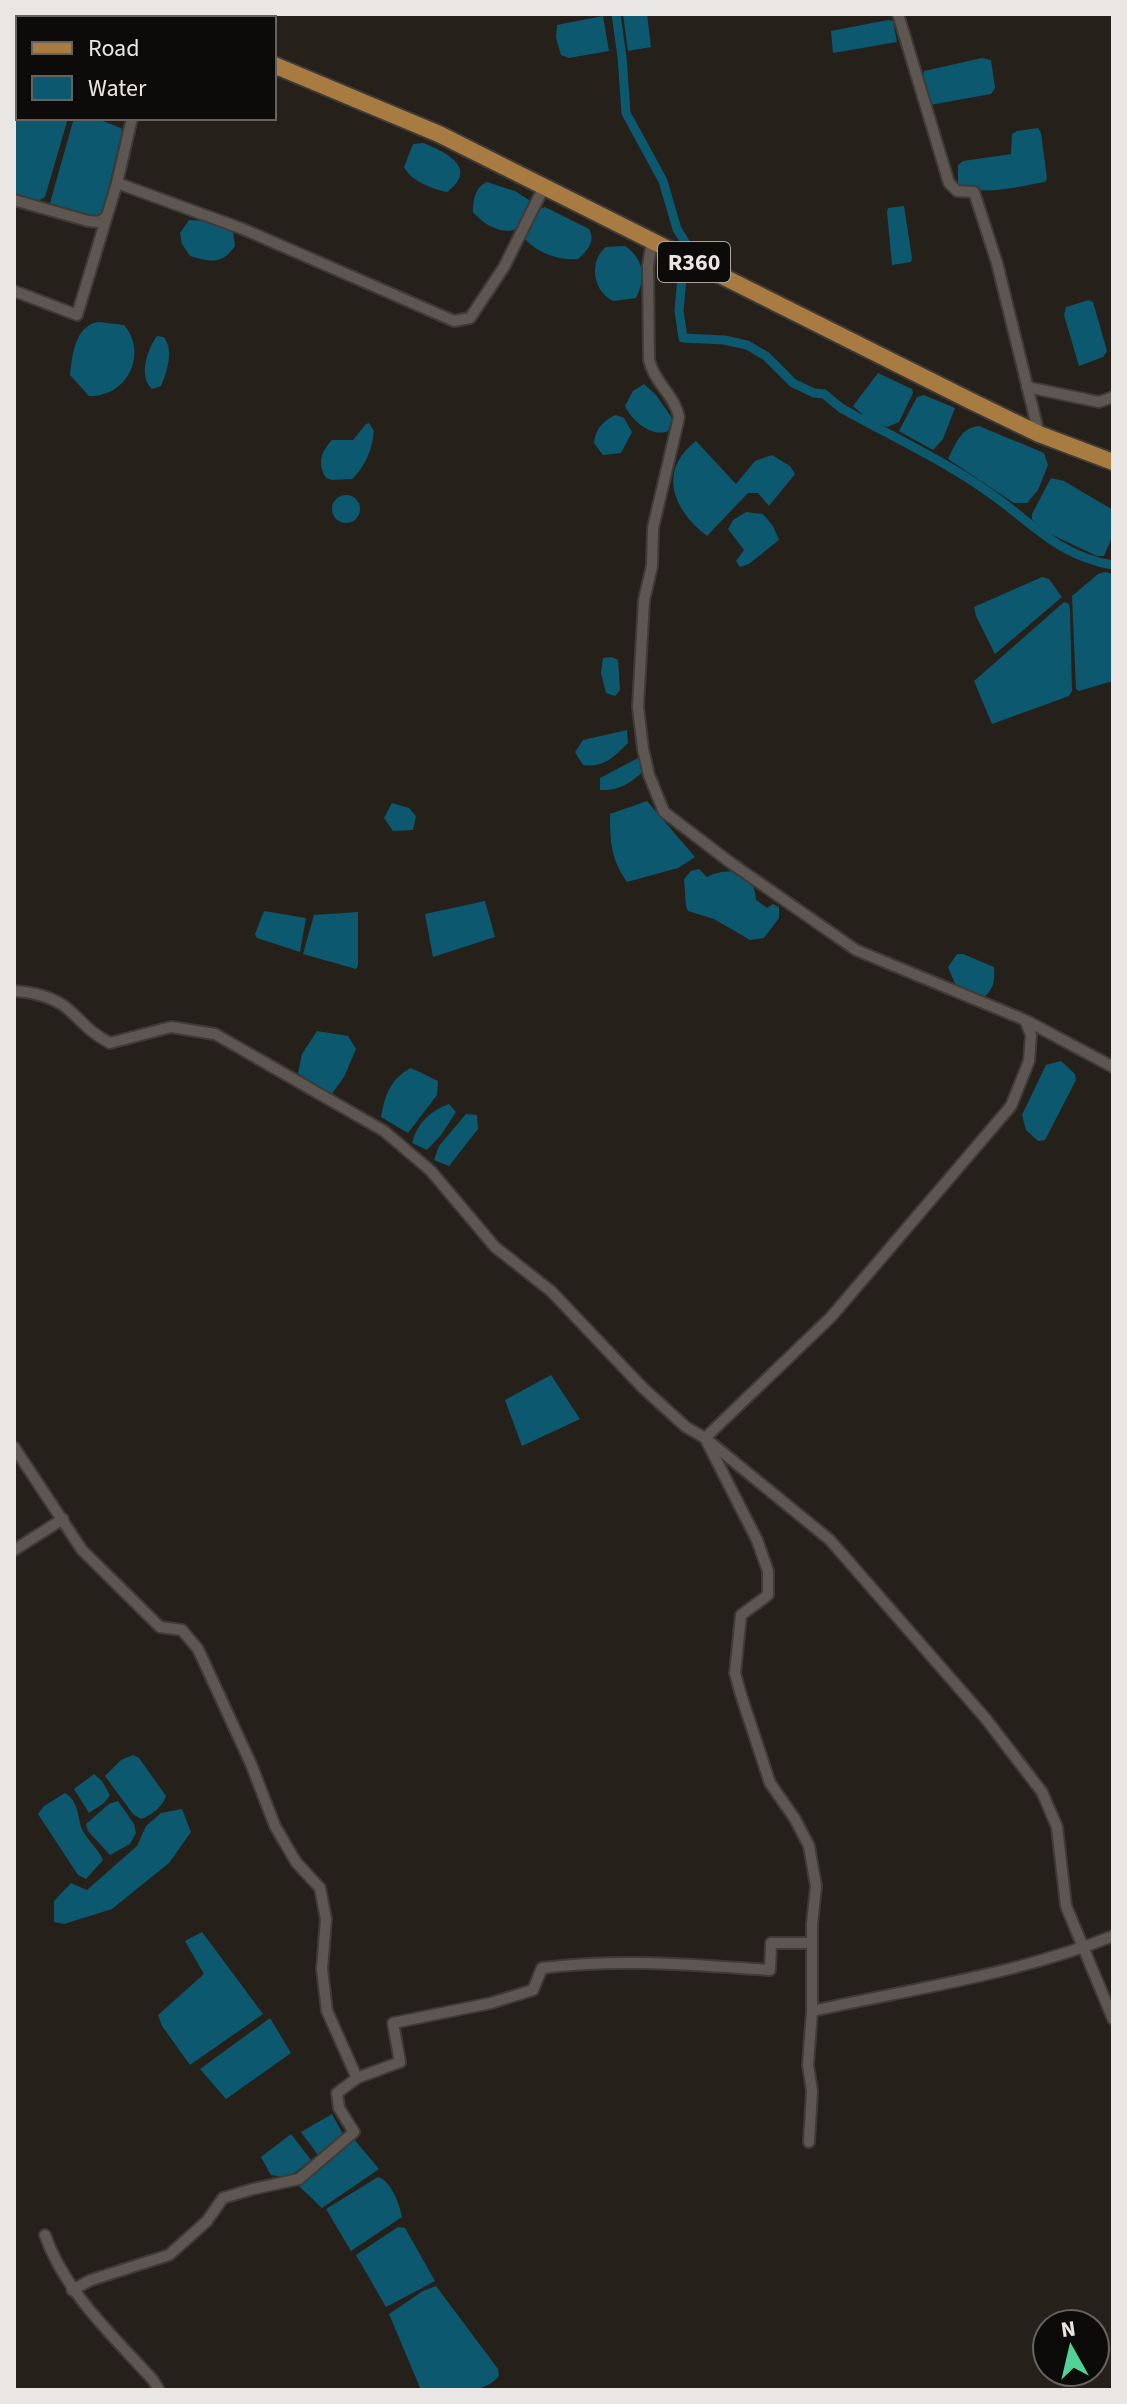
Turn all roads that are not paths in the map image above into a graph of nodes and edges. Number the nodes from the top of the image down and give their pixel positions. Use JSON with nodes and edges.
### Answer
{"nodes":[{"id":1,"x":898,"y":14,"type":"edge"},
{"id":2,"x":276,"y":66,"type":"edge"},
{"id":3,"x":132,"y":120,"type":"edge"},
{"id":4,"x":117,"y":183,"type":"junction"},
{"id":5,"x":544,"y":187,"type":"junction"},
{"id":6,"x":14,"y":200,"type":"edge"},
{"id":7,"x":105,"y":218,"type":"junction"},
{"id":8,"x":652,"y":241,"type":"junction"},
{"id":9,"x":14,"y":291,"type":"edge"},
{"id":10,"x":1027,"y":387,"type":"junction"},
{"id":11,"x":1113,"y":397,"type":"edge"},
{"id":12,"x":1039,"y":434,"type":"junction"},
{"id":13,"x":1113,"y":462,"type":"edge"},
{"id":14,"x":14,"y":991,"type":"edge"},
{"id":15,"x":1025,"y":1020,"type":"junction"},
{"id":16,"x":1113,"y":1067,"type":"edge"},
{"id":17,"x":705,"y":1438,"type":"junction"},
{"id":18,"x":14,"y":1447,"type":"edge"},
{"id":19,"x":63,"y":1519,"type":"junction"},
{"id":20,"x":14,"y":1550,"type":"edge"},
{"id":21,"x":1113,"y":1936,"type":"edge"},
{"id":22,"x":812,"y":1943,"type":"junction"},
{"id":23,"x":1084,"y":1948,"type":"junction"},
{"id":24,"x":812,"y":2011,"type":"junction"},
{"id":25,"x":1113,"y":2019,"type":"edge"},
{"id":26,"x":357,"y":2078,"type":"junction"},
{"id":27,"x":809,"y":2142,"type":"dead end"},
{"id":28,"x":45,"y":2235,"type":"dead end"},
{"id":29,"x":72,"y":2290,"type":"junction"},
{"id":30,"x":159,"y":2390,"type":"edge"}],
"edges":[{"from":1,"to":10,"type":"street"},
{"from":2,"to":5,"type":"main road","number":"R360"},
{"from":3,"to":4,"type":"street"},
{"from":4,"to":5,"type":"street"},
{"from":4,"to":7,"type":"street"},
{"from":5,"to":8,"type":"main road","number":"R360"},
{"from":6,"to":7,"type":"street"},
{"from":7,"to":9,"type":"street"},
{"from":8,"to":12,"type":"main road","number":"R360"},
{"from":8,"to":15,"type":"street"},
{"from":10,"to":11,"type":"street"},
{"from":10,"to":12,"type":"street"},
{"from":12,"to":13,"type":"main road","number":"R360"},
{"from":14,"to":17,"type":"street"},
{"from":15,"to":16,"type":"street"},
{"from":15,"to":17,"type":"street"},
{"from":17,"to":22,"type":"street"},
{"from":17,"to":23,"type":"street"},
{"from":18,"to":19,"type":"street"},
{"from":19,"to":20,"type":"street"},
{"from":19,"to":26,"type":"street"},
{"from":21,"to":23,"type":"street"},
{"from":22,"to":24,"type":"street"},
{"from":22,"to":26,"type":"street"},
{"from":23,"to":24,"type":"street"},
{"from":23,"to":25,"type":"street"},
{"from":24,"to":27,"type":"street"},
{"from":26,"to":29,"type":"street"},
{"from":28,"to":29,"type":"street"},
{"from":29,"to":30,"type":"street"}]}
